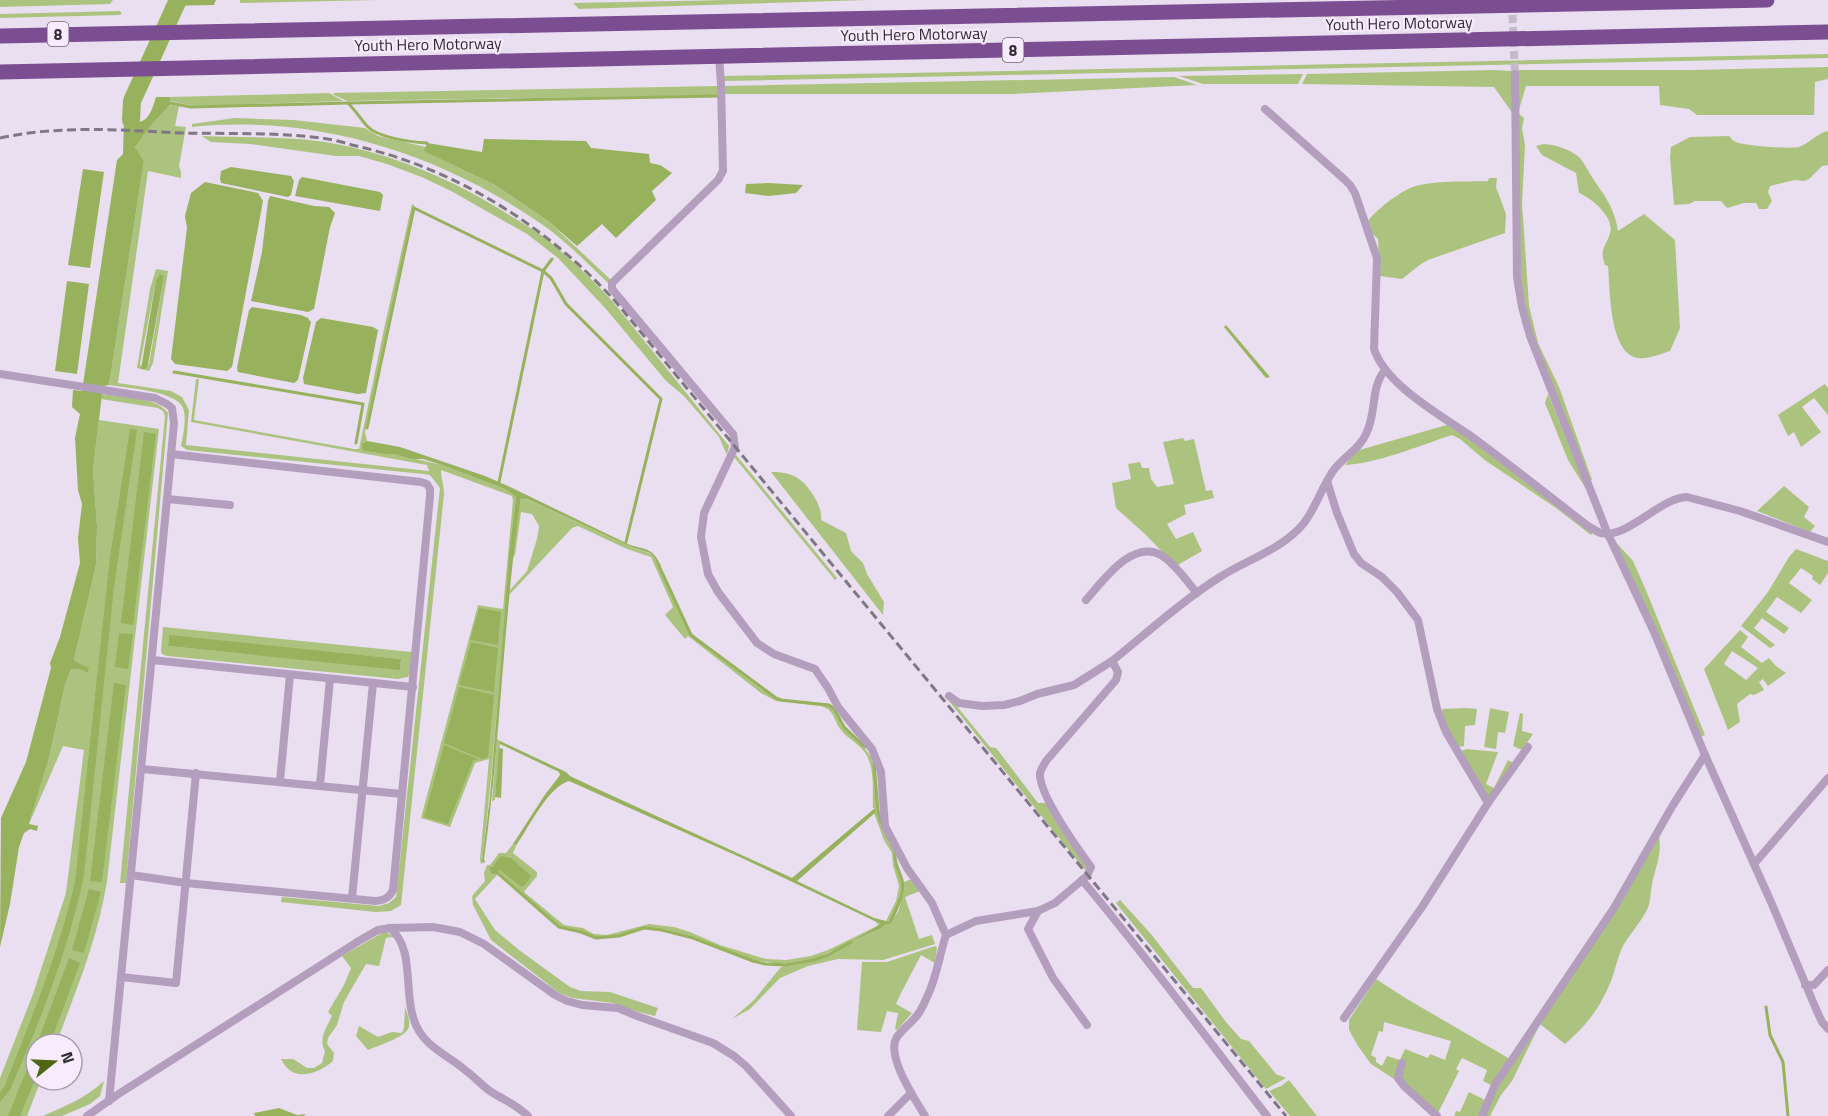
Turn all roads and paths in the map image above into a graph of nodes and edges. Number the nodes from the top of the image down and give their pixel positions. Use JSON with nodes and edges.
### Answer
{"nodes":[{"id":1,"x":1767,"y":0,"type":"edge"},
{"id":2,"x":1828,"y":32,"type":"edge"},
{"id":3,"x":0,"y":36,"type":"edge"},
{"id":4,"x":719,"y":56,"type":"junction"},
{"id":5,"x":0,"y":72,"type":"edge"},
{"id":6,"x":1515,"y":74,"type":"tunnel mouth"},
{"id":7,"x":1265,"y":109,"type":"dead end"},
{"id":8,"x":1385,"y":369,"type":"junction"},
{"id":9,"x":0,"y":374,"type":"edge"},
{"id":10,"x":171,"y":454,"type":"junction"},
{"id":11,"x":1327,"y":481,"type":"junction"},
{"id":12,"x":167,"y":499,"type":"junction"},
{"id":13,"x":230,"y":504,"type":"dead end"},
{"id":14,"x":1606,"y":532,"type":"junction"},
{"id":15,"x":1828,"y":542,"type":"edge"},
{"id":16,"x":1197,"y":592,"type":"junction"},
{"id":17,"x":1086,"y":600,"type":"dead end"},
{"id":18,"x":152,"y":660,"type":"junction"},
{"id":19,"x":1112,"y":661,"type":"junction"},
{"id":20,"x":290,"y":675,"type":"junction"},
{"id":21,"x":330,"y":679,"type":"junction"},
{"id":22,"x":373,"y":683,"type":"junction"},
{"id":23,"x":413,"y":687,"type":"junction"},
{"id":24,"x":949,"y":696,"type":"dead end"},
{"id":25,"x":1528,"y":747,"type":"dead end"},
{"id":26,"x":1705,"y":755,"type":"junction"},
{"id":27,"x":142,"y":769,"type":"junction"},
{"id":28,"x":196,"y":773,"type":"junction"},
{"id":29,"x":1828,"y":778,"type":"edge"},
{"id":30,"x":280,"y":782,"type":"junction"},
{"id":31,"x":320,"y":785,"type":"junction"},
{"id":32,"x":362,"y":790,"type":"junction"},
{"id":33,"x":402,"y":794,"type":"junction"},
{"id":34,"x":1488,"y":803,"type":"junction"},
{"id":35,"x":1754,"y":864,"type":"junction"},
{"id":36,"x":131,"y":875,"type":"junction"},
{"id":37,"x":1082,"y":880,"type":"junction"},
{"id":38,"x":186,"y":883,"type":"junction"},
{"id":39,"x":352,"y":898,"type":"junction"},
{"id":40,"x":1038,"y":911,"type":"junction"},
{"id":41,"x":390,"y":928,"type":"junction"},
{"id":42,"x":946,"y":935,"type":"junction"},
{"id":43,"x":1828,"y":970,"type":"edge"},
{"id":44,"x":121,"y":976,"type":"junction"},
{"id":45,"x":1805,"y":985,"type":"junction"},
{"id":46,"x":1344,"y":1018,"type":"dead end"},
{"id":47,"x":1087,"y":1025,"type":"dead end"},
{"id":48,"x":1828,"y":1029,"type":"edge"},
{"id":49,"x":1402,"y":1063,"type":"dead end"},
{"id":50,"x":911,"y":1093,"type":"junction"},
{"id":51,"x":109,"y":1101,"type":"junction"},
{"id":52,"x":87,"y":1116,"type":"edge"},
{"id":53,"x":528,"y":1116,"type":"edge"},
{"id":54,"x":791,"y":1116,"type":"edge"},
{"id":55,"x":888,"y":1116,"type":"edge"},
{"id":56,"x":925,"y":1116,"type":"edge"},
{"id":57,"x":1267,"y":1116,"type":"edge"},
{"id":58,"x":1437,"y":1116,"type":"edge"},
{"id":59,"x":1482,"y":1116,"type":"edge"}],
"edges":[{"from":1,"to":3,"type":"highway","name":"Youth Hero Motorway","number":"8"},
{"from":2,"to":4,"type":"highway","name":"Youth Hero Motorway","number":"8"},
{"from":4,"to":5,"type":"highway","name":"Youth Hero Motorway","number":"8"},
{"from":4,"to":42,"type":"street"},
{"from":6,"to":14,"type":"street"},
{"from":7,"to":8,"type":"street"},
{"from":8,"to":11,"type":"street"},
{"from":8,"to":14,"type":"street"},
{"from":9,"to":10,"type":"street"},
{"from":10,"to":12,"type":"street"},
{"from":10,"to":23,"type":"street"},
{"from":11,"to":16,"type":"street"},
{"from":11,"to":34,"type":"street"},
{"from":12,"to":13,"type":"street"},
{"from":12,"to":18,"type":"street"},
{"from":14,"to":15,"type":"street"},
{"from":14,"to":26,"type":"street"},
{"from":16,"to":17,"type":"street"},
{"from":16,"to":19,"type":"street"},
{"from":18,"to":20,"type":"street"},
{"from":18,"to":27,"type":"street"},
{"from":19,"to":24,"type":"street"},
{"from":19,"to":37,"type":"street"},
{"from":20,"to":21,"type":"street"},
{"from":20,"to":30,"type":"street"},
{"from":21,"to":22,"type":"street"},
{"from":21,"to":31,"type":"street"},
{"from":22,"to":23,"type":"street"},
{"from":22,"to":32,"type":"street"},
{"from":23,"to":33,"type":"street"},
{"from":25,"to":34,"type":"street"},
{"from":26,"to":35,"type":"street"},
{"from":26,"to":59,"type":"street"},
{"from":27,"to":28,"type":"street"},
{"from":27,"to":36,"type":"street"},
{"from":28,"to":30,"type":"street"},
{"from":28,"to":38,"type":"street"},
{"from":29,"to":35,"type":"street"},
{"from":30,"to":31,"type":"street"},
{"from":31,"to":32,"type":"street"},
{"from":32,"to":33,"type":"street"},
{"from":32,"to":39,"type":"street"},
{"from":33,"to":39,"type":"street"},
{"from":34,"to":46,"type":"street"},
{"from":35,"to":45,"type":"street"},
{"from":36,"to":38,"type":"street"},
{"from":36,"to":44,"type":"street"},
{"from":37,"to":40,"type":"street"},
{"from":37,"to":57,"type":"street"},
{"from":38,"to":39,"type":"street"},
{"from":38,"to":44,"type":"street"},
{"from":40,"to":42,"type":"street"},
{"from":40,"to":47,"type":"street"},
{"from":41,"to":51,"type":"street"},
{"from":41,"to":53,"type":"street"},
{"from":41,"to":54,"type":"street"},
{"from":42,"to":50,"type":"street"},
{"from":43,"to":45,"type":"street"},
{"from":44,"to":51,"type":"street"},
{"from":45,"to":48,"type":"street"},
{"from":49,"to":58,"type":"street"},
{"from":50,"to":55,"type":"street"},
{"from":50,"to":56,"type":"street"},
{"from":51,"to":52,"type":"street"}]}
